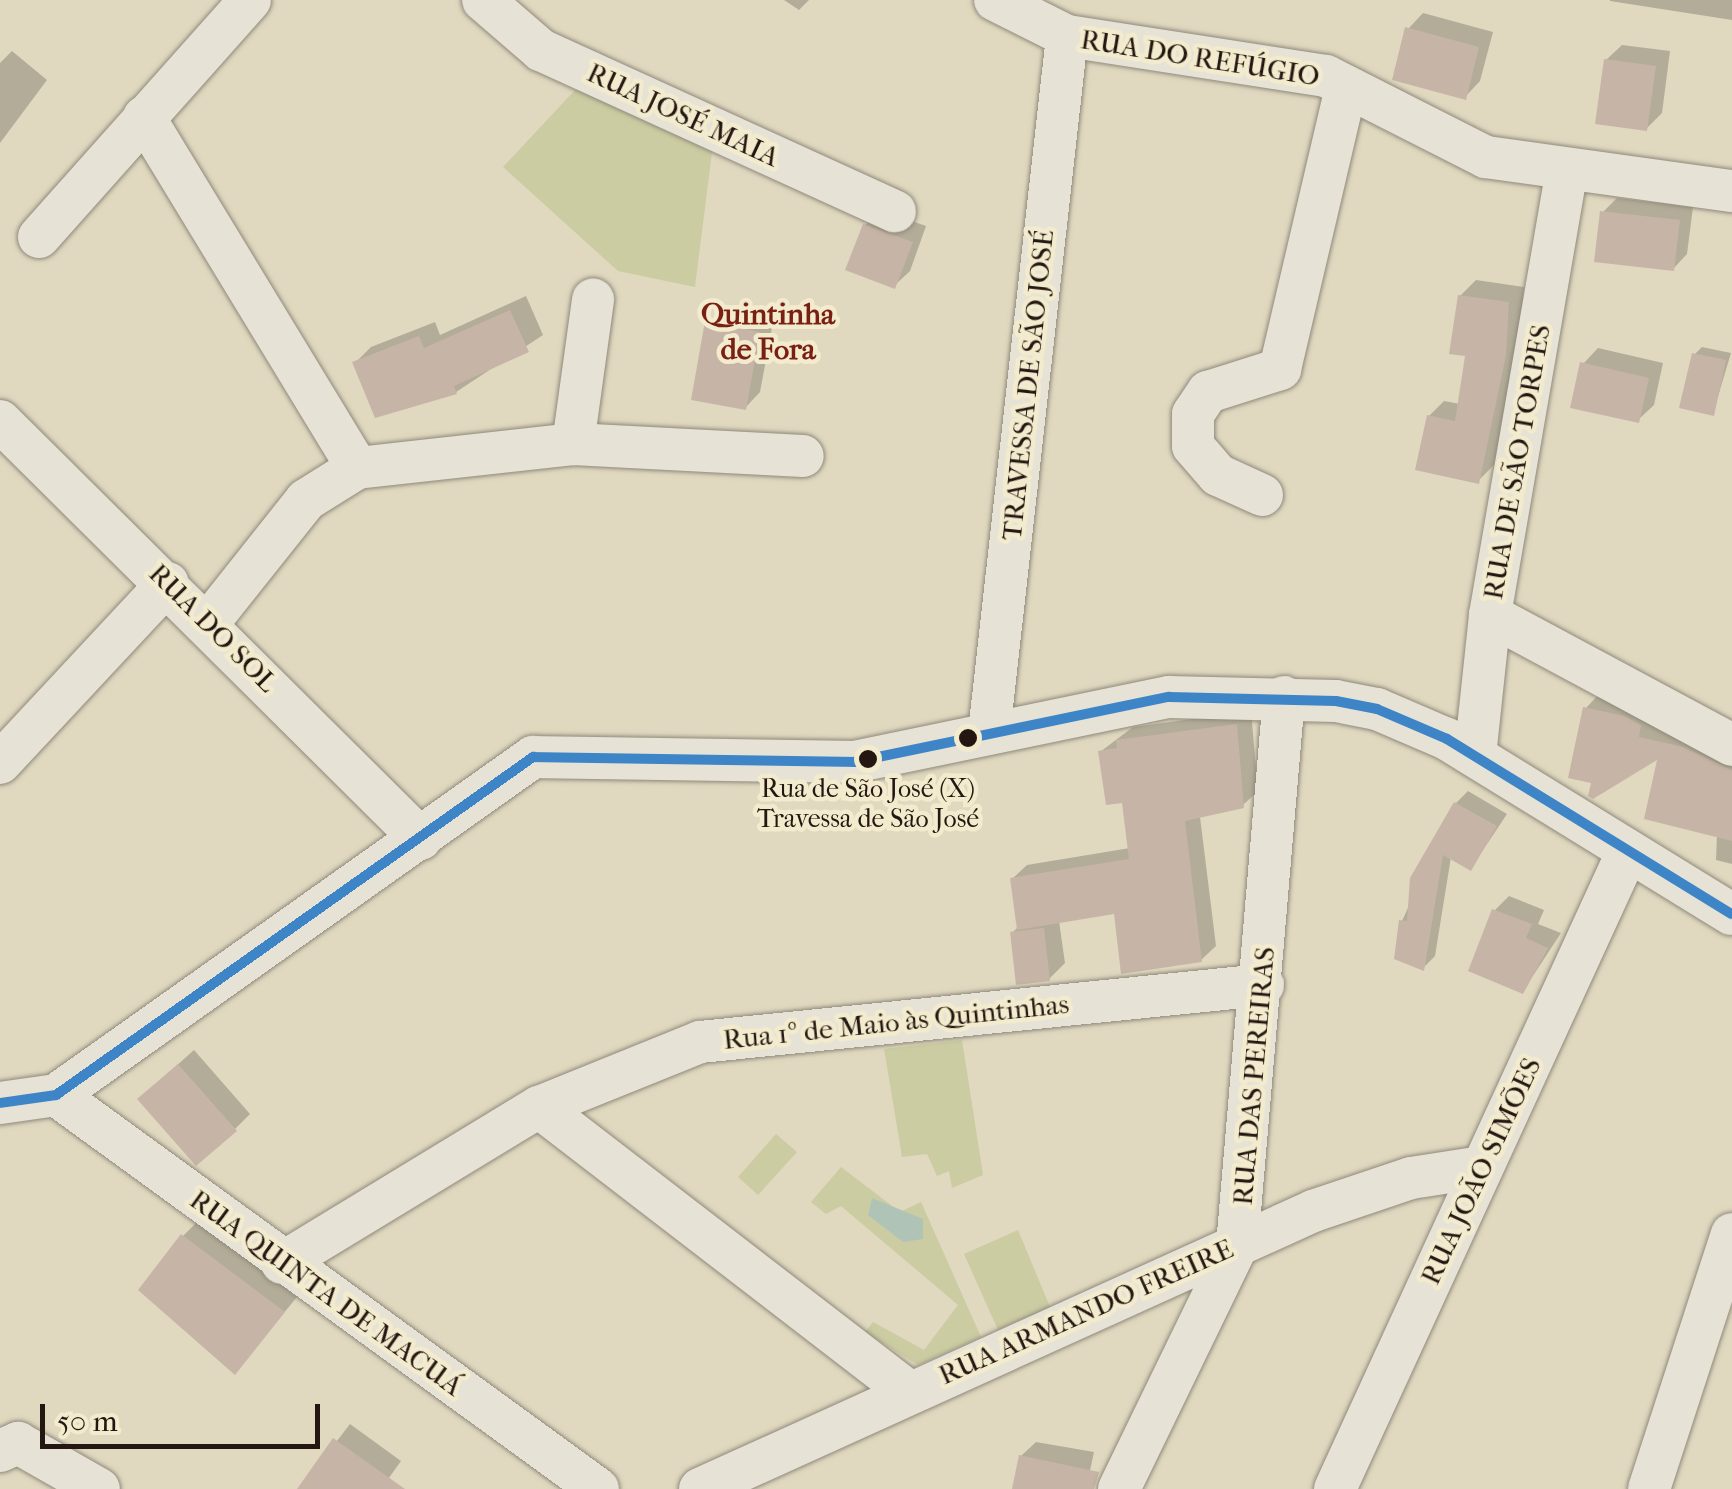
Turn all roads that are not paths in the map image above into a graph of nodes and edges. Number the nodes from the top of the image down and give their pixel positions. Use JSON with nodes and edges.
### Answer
{"nodes":[{"id":1,"x":250,"y":0,"type":"edge"},
{"id":2,"x":483,"y":0,"type":"edge"},
{"id":3,"x":995,"y":0,"type":"edge"},
{"id":4,"x":1067,"y":36,"type":"junction"},
{"id":5,"x":1346,"y":87,"type":"junction"},
{"id":6,"x":144,"y":117,"type":"junction"},
{"id":7,"x":1568,"y":170,"type":"junction"},
{"id":8,"x":1732,"y":191,"type":"edge"},
{"id":9,"x":895,"y":211,"type":"dead end"},
{"id":10,"x":39,"y":237,"type":"dead end"},
{"id":11,"x":593,"y":299,"type":"dead end"},
{"id":12,"x":0,"y":421,"type":"edge"},
{"id":13,"x":573,"y":444,"type":"junction"},
{"id":14,"x":803,"y":456,"type":"dead end"},
{"id":15,"x":357,"y":468,"type":"junction"},
{"id":16,"x":1262,"y":495,"type":"dead end"},
{"id":17,"x":168,"y":583,"type":"junction"},
{"id":18,"x":1490,"y":616,"type":"junction"},
{"id":19,"x":209,"y":622,"type":"junction"},
{"id":20,"x":1284,"y":697,"type":"junction"},
{"id":21,"x":989,"y":733,"type":"junction"},
{"id":22,"x":1732,"y":744,"type":"edge"},
{"id":23,"x":1475,"y":756,"type":"junction"},
{"id":24,"x":0,"y":763,"type":"edge"},
{"id":25,"x":421,"y":839,"type":"junction"},
{"id":26,"x":1627,"y":853,"type":"junction"},
{"id":27,"x":1732,"y":914,"type":"edge"},
{"id":28,"x":1264,"y":985,"type":"junction"},
{"id":29,"x":56,"y":1096,"type":"junction"},
{"id":30,"x":0,"y":1103,"type":"edge"},
{"id":31,"x":540,"y":1107,"type":"junction"},
{"id":32,"x":1482,"y":1167,"type":"junction"},
{"id":33,"x":1732,"y":1234,"type":"edge"},
{"id":34,"x":1237,"y":1246,"type":"junction"},
{"id":35,"x":282,"y":1263,"type":"junction"},
{"id":36,"x":906,"y":1390,"type":"junction"},
{"id":37,"x":0,"y":1451,"type":"edge"},
{"id":38,"x":99,"y":1489,"type":"edge"},
{"id":39,"x":598,"y":1489,"type":"edge"},
{"id":40,"x":700,"y":1489,"type":"edge"},
{"id":41,"x":1119,"y":1489,"type":"edge"},
{"id":42,"x":1335,"y":1489,"type":"edge"},
{"id":43,"x":1649,"y":1489,"type":"edge"}],
"edges":[{"from":1,"to":6,"type":"street"},
{"from":2,"to":9,"type":"street","name":"RUA JOSÉ MAIA"},
{"from":3,"to":4,"type":"street","name":"RUA DO REFÚGIO"},
{"from":4,"to":5,"type":"street","name":"RUA DO REFÚGIO"},
{"from":4,"to":21,"type":"street","name":"TRAVESSA DE SÃO JOSÉ"},
{"from":5,"to":7,"type":"street","name":"RUA DO REFÚGIO"},
{"from":5,"to":16,"type":"street"},
{"from":6,"to":10,"type":"street"},
{"from":6,"to":15,"type":"street"},
{"from":7,"to":8,"type":"street","name":"RUA DO REFÚGIO"},
{"from":7,"to":18,"type":"street","name":"RUA DE SÃO TORPES"},
{"from":11,"to":13,"type":"street"},
{"from":12,"to":17,"type":"street","name":"RUA DO SOL"},
{"from":13,"to":14,"type":"street"},
{"from":13,"to":15,"type":"street"},
{"from":15,"to":19,"type":"street"},
{"from":17,"to":19,"type":"street","name":"RUA DO SOL"},
{"from":17,"to":24,"type":"street"},
{"from":18,"to":22,"type":"street"},
{"from":18,"to":23,"type":"street","name":"RUA DE SÃO TORPES"},
{"from":19,"to":25,"type":"street","name":"RUA DO SOL"},
{"from":20,"to":21,"type":"street"},
{"from":20,"to":23,"type":"street"},
{"from":20,"to":28,"type":"street","name":"RUA DAS PEREIRAS"},
{"from":21,"to":25,"type":"street"},
{"from":23,"to":26,"type":"street"},
{"from":25,"to":29,"type":"street"},
{"from":26,"to":27,"type":"street"},
{"from":26,"to":32,"type":"street","name":"RUA JOÃO SIMÕES"},
{"from":28,"to":31,"type":"street","name":"Rua 1º de Maio às Quintinhas"},
{"from":28,"to":34,"type":"street","name":"RUA DAS PEREIRAS"},
{"from":29,"to":30,"type":"street"},
{"from":29,"to":35,"type":"street","name":"RUA QUINTA DE MACUÁ"},
{"from":31,"to":35,"type":"street","name":"Rua 1º de Maio às Quintinhas"},
{"from":31,"to":36,"type":"street"},
{"from":32,"to":34,"type":"street","name":"RUA ARMANDO FREIRE"},
{"from":32,"to":42,"type":"street","name":"RUA JOÃO SIMÕES"},
{"from":33,"to":43,"type":"street"},
{"from":34,"to":36,"type":"street","name":"RUA ARMANDO FREIRE"},
{"from":34,"to":41,"type":"street","name":"RUA DAS PEREIRAS"},
{"from":35,"to":39,"type":"street","name":"RUA QUINTA DE MACUÁ"},
{"from":36,"to":40,"type":"street","name":"RUA ARMANDO FREIRE"},
{"from":37,"to":38,"type":"street"}]}
